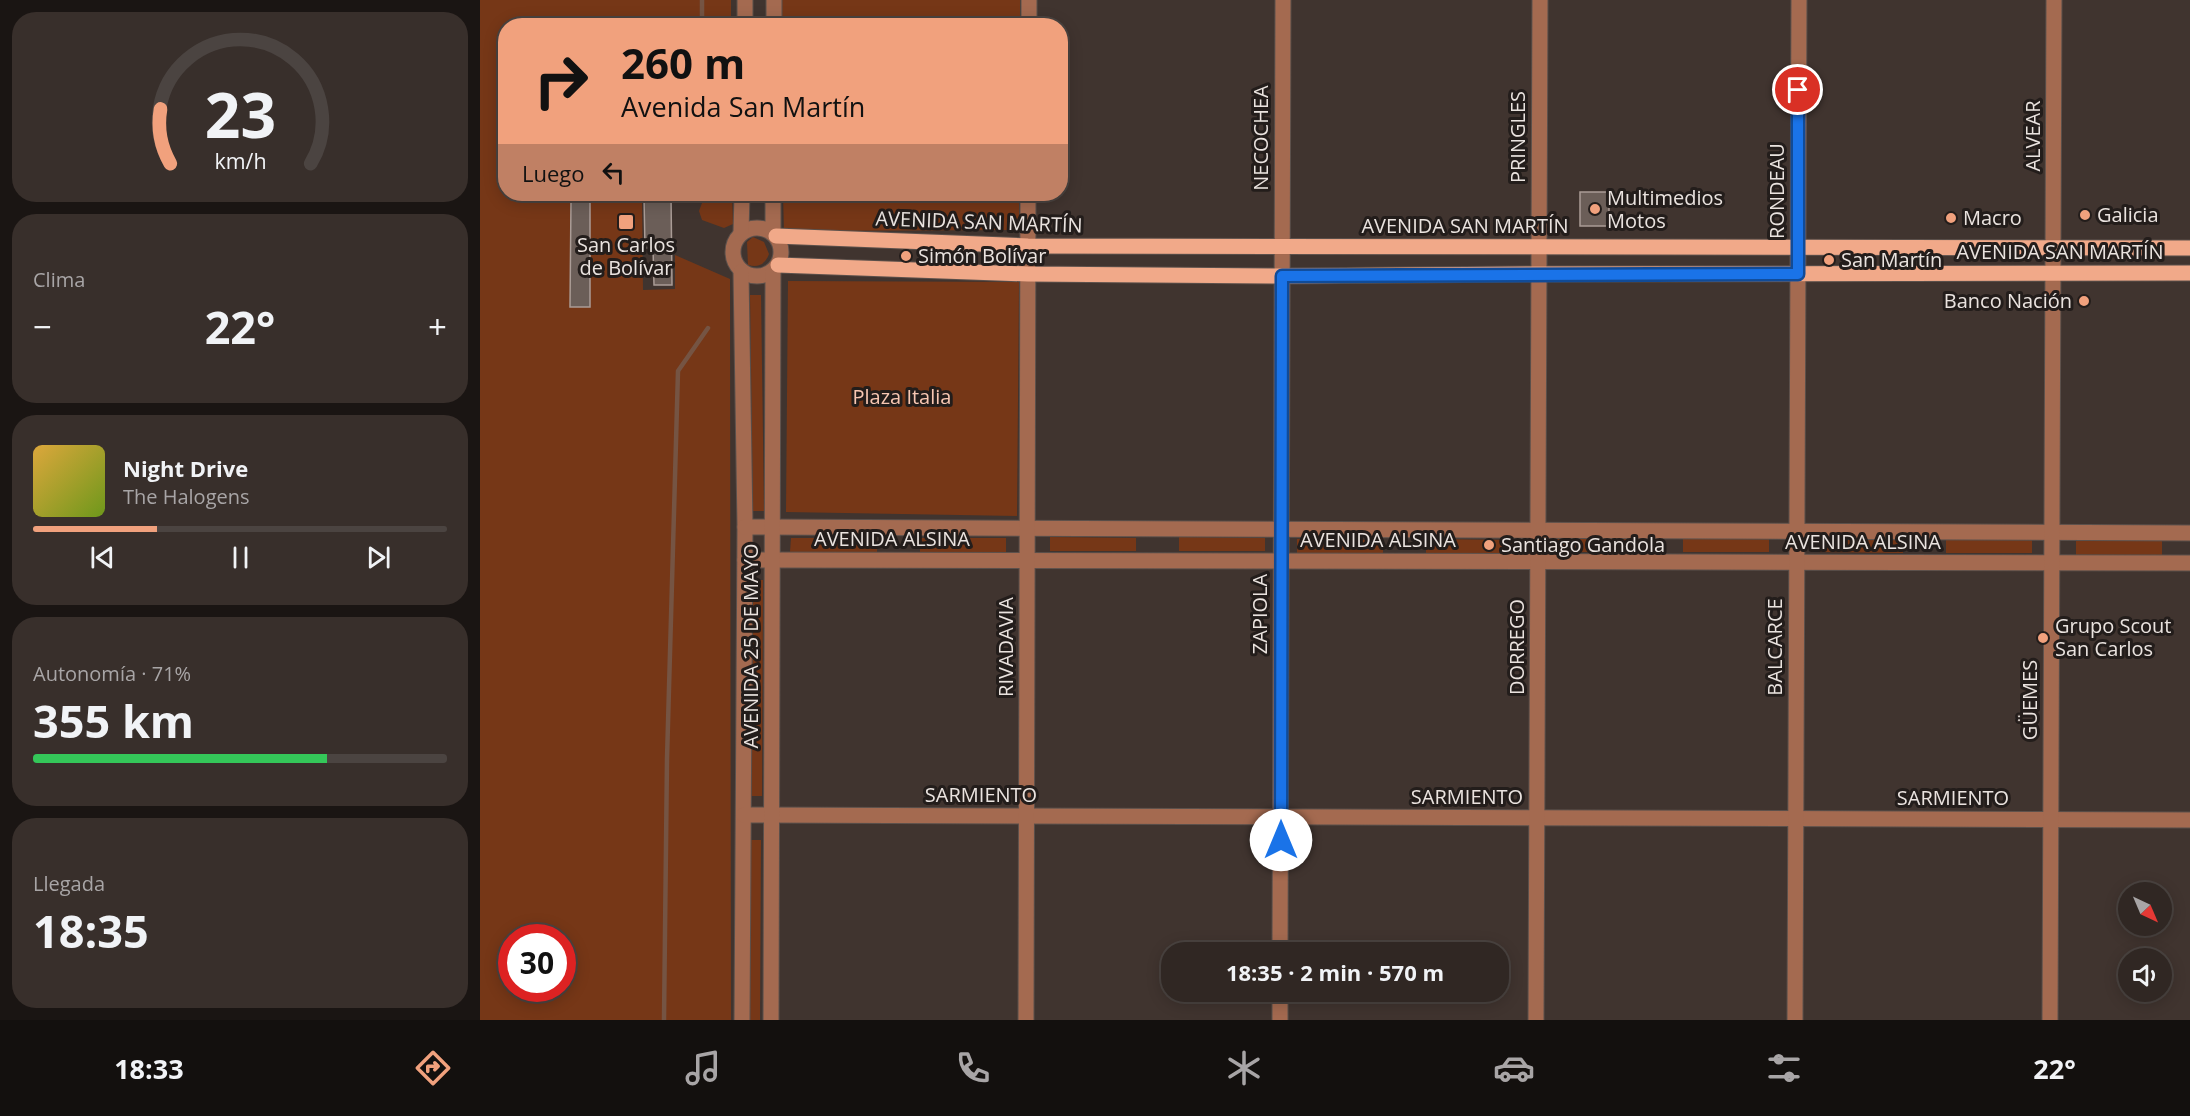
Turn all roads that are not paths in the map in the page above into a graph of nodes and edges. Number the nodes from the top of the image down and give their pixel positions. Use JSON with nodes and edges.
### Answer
{"nodes":[{"id":1,"x":745,"y":0,"type":"edge"},
{"id":2,"x":774,"y":0,"type":"edge"},
{"id":3,"x":1029,"y":0,"type":"edge"},
{"id":4,"x":1283,"y":0,"type":"edge"},
{"id":5,"x":1540,"y":0,"type":"edge"},
{"id":6,"x":1799,"y":0,"type":"edge"},
{"id":7,"x":2054,"y":0,"type":"edge"},
{"id":8,"x":745,"y":18,"type":"edge"},
{"id":9,"x":774,"y":18,"type":"edge"},
{"id":10,"x":1029,"y":18,"type":"edge"},
{"id":11,"x":742,"y":201,"type":"edge"},
{"id":12,"x":773,"y":201,"type":"edge"},
{"id":13,"x":1028,"y":201,"type":"edge"},
{"id":14,"x":741,"y":233,"type":"junction"},
{"id":15,"x":774,"y":235,"type":"junction"},
{"id":16,"x":1028,"y":246,"type":"junction"},
{"id":17,"x":1282,"y":246,"type":"junction"},
{"id":18,"x":1539,"y":247,"type":"junction"},
{"id":19,"x":1798,"y":248,"type":"junction"},
{"id":20,"x":2053,"y":248,"type":"junction"},
{"id":21,"x":2190,"y":248,"type":"edge"},
{"id":22,"x":775,"y":268,"type":"junction"},
{"id":23,"x":741,"y":272,"type":"junction"},
{"id":24,"x":2053,"y":273,"type":"junction"},
{"id":25,"x":2190,"y":273,"type":"edge"},
{"id":26,"x":1028,"y":274,"type":"junction"},
{"id":27,"x":1539,"y":274,"type":"junction"},
{"id":28,"x":1798,"y":274,"type":"junction"},
{"id":29,"x":1282,"y":276,"type":"junction"},
{"id":30,"x":745,"y":527,"type":"junction"},
{"id":31,"x":772,"y":528,"type":"junction"},
{"id":32,"x":1027,"y":528,"type":"junction"},
{"id":33,"x":1281,"y":529,"type":"junction"},
{"id":34,"x":1538,"y":530,"type":"junction"},
{"id":35,"x":1797,"y":531,"type":"junction"},
{"id":36,"x":2052,"y":532,"type":"junction"},
{"id":37,"x":2190,"y":532,"type":"edge"},
{"id":38,"x":745,"y":560,"type":"junction"},
{"id":39,"x":772,"y":560,"type":"junction"},
{"id":40,"x":1027,"y":561,"type":"junction"},
{"id":41,"x":1281,"y":561,"type":"junction"},
{"id":42,"x":1538,"y":562,"type":"junction"},
{"id":43,"x":1797,"y":562,"type":"junction"},
{"id":44,"x":2052,"y":563,"type":"junction"},
{"id":45,"x":2190,"y":563,"type":"edge"},
{"id":46,"x":744,"y":815,"type":"junction"},
{"id":47,"x":772,"y":816,"type":"junction"},
{"id":48,"x":1026,"y":816,"type":"junction"},
{"id":49,"x":1281,"y":817,"type":"junction"},
{"id":50,"x":1537,"y":818,"type":"junction"},
{"id":51,"x":1796,"y":818,"type":"junction"},
{"id":52,"x":2051,"y":819,"type":"junction"},
{"id":53,"x":2190,"y":819,"type":"edge"},
{"id":54,"x":1280,"y":942,"type":"edge"},
{"id":55,"x":1280,"y":1002,"type":"edge"},
{"id":56,"x":742,"y":1020,"type":"edge"},
{"id":57,"x":771,"y":1020,"type":"edge"},
{"id":58,"x":1026,"y":1020,"type":"edge"},
{"id":59,"x":1280,"y":1020,"type":"edge"},
{"id":60,"x":1536,"y":1020,"type":"edge"},
{"id":61,"x":1795,"y":1020,"type":"edge"},
{"id":62,"x":2050,"y":1020,"type":"edge"}],
"edges":[{"from":1,"to":8,"type":"street"},
{"from":2,"to":9,"type":"street"},
{"from":3,"to":10,"type":"street"},
{"from":4,"to":17,"type":"street","name":"NECOCHEA"},
{"from":5,"to":18,"type":"street","name":"PRINGLES"},
{"from":6,"to":19,"type":"street","name":"RONDEAU"},
{"from":7,"to":20,"type":"street","name":"ALVEAR"},
{"from":11,"to":14,"type":"street"},
{"from":12,"to":15,"type":"street"},
{"from":13,"to":16,"type":"street","name":"RIVADAVIA"},
{"from":14,"to":15,"type":"street"},
{"from":14,"to":23,"type":"street"},
{"from":15,"to":16,"type":"main road","name":"AVENIDA SAN MARTÍN"},
{"from":15,"to":22,"type":"street"},
{"from":16,"to":17,"type":"main road","name":"AVENIDA SAN MARTÍN"},
{"from":16,"to":26,"type":"street","name":"RIVADAVIA"},
{"from":17,"to":18,"type":"main road","name":"AVENIDA SAN MARTÍN"},
{"from":17,"to":29,"type":"street","name":"NECOCHEA"},
{"from":18,"to":19,"type":"main road","name":"AVENIDA SAN MARTÍN"},
{"from":18,"to":27,"type":"street","name":"PRINGLES"},
{"from":19,"to":20,"type":"main road","name":"AVENIDA SAN MARTÍN"},
{"from":19,"to":28,"type":"street","name":"RONDEAU"},
{"from":20,"to":21,"type":"main road","name":"AVENIDA SAN MARTÍN"},
{"from":20,"to":24,"type":"street","name":"ALVEAR"},
{"from":22,"to":23,"type":"street"},
{"from":22,"to":26,"type":"main road","name":"AVENIDA SAN MARTÍN"},
{"from":22,"to":31,"type":"street","name":"AVENIDA 25 DE MAYO"},
{"from":23,"to":30,"type":"street","name":"AVENIDA 25 DE MAYO"},
{"from":24,"to":25,"type":"main road","name":"AVENIDA SAN MARTÍN"},
{"from":24,"to":28,"type":"main road","name":"AVENIDA SAN MARTÍN"},
{"from":24,"to":36,"type":"street","name":"GÜEMES"},
{"from":26,"to":29,"type":"main road","name":"AVENIDA SAN MARTÍN"},
{"from":26,"to":32,"type":"street","name":"RIVADAVIA"},
{"from":27,"to":28,"type":"main road","name":"AVENIDA SAN MARTÍN"},
{"from":27,"to":29,"type":"main road","name":"AVENIDA SAN MARTÍN"},
{"from":27,"to":34,"type":"street","name":"DORREGO"},
{"from":28,"to":35,"type":"street","name":"BALCARCE"},
{"from":29,"to":33,"type":"street","name":"ZAPIOLA"},
{"from":30,"to":31,"type":"street","name":"AVENIDA ALSINA"},
{"from":30,"to":38,"type":"street","name":"AVENIDA 25 DE MAYO"},
{"from":31,"to":32,"type":"street","name":"AVENIDA ALSINA"},
{"from":31,"to":39,"type":"street","name":"AVENIDA 25 DE MAYO"},
{"from":32,"to":33,"type":"street","name":"AVENIDA ALSINA"},
{"from":32,"to":40,"type":"street","name":"RIVADAVIA"},
{"from":33,"to":34,"type":"street","name":"AVENIDA ALSINA"},
{"from":33,"to":41,"type":"street","name":"ZAPIOLA"},
{"from":34,"to":35,"type":"street","name":"AVENIDA ALSINA"},
{"from":34,"to":42,"type":"street","name":"DORREGO"},
{"from":35,"to":36,"type":"street","name":"AVENIDA ALSINA"},
{"from":35,"to":43,"type":"street","name":"BALCARCE"},
{"from":36,"to":37,"type":"street","name":"AVENIDA ALSINA"},
{"from":36,"to":44,"type":"street","name":"GÜEMES"},
{"from":38,"to":39,"type":"street","name":"AVENIDA ALSINA"},
{"from":38,"to":46,"type":"street","name":"AVENIDA 25 DE MAYO"},
{"from":39,"to":40,"type":"street","name":"AVENIDA ALSINA"},
{"from":39,"to":47,"type":"street","name":"AVENIDA 25 DE MAYO"},
{"from":40,"to":41,"type":"street","name":"AVENIDA ALSINA"},
{"from":40,"to":48,"type":"street","name":"RIVADAVIA"},
{"from":41,"to":42,"type":"street","name":"AVENIDA ALSINA"},
{"from":41,"to":49,"type":"street","name":"ZAPIOLA"},
{"from":42,"to":43,"type":"street","name":"AVENIDA ALSINA"},
{"from":42,"to":50,"type":"street","name":"DORREGO"},
{"from":43,"to":44,"type":"street","name":"AVENIDA ALSINA"},
{"from":43,"to":51,"type":"street","name":"BALCARCE"},
{"from":44,"to":45,"type":"street","name":"AVENIDA ALSINA"},
{"from":44,"to":52,"type":"street","name":"GÜEMES"},
{"from":46,"to":47,"type":"street","name":"SARMIENTO"},
{"from":46,"to":56,"type":"street","name":"AVENIDA 25 DE MAYO"},
{"from":47,"to":48,"type":"street","name":"SARMIENTO"},
{"from":47,"to":57,"type":"street","name":"AVENIDA 25 DE MAYO"},
{"from":48,"to":49,"type":"street","name":"SARMIENTO"},
{"from":48,"to":58,"type":"street","name":"RIVADAVIA"},
{"from":49,"to":50,"type":"street","name":"SARMIENTO"},
{"from":49,"to":54,"type":"street","name":"ZAPIOLA"},
{"from":50,"to":51,"type":"street","name":"SARMIENTO"},
{"from":50,"to":60,"type":"street","name":"DORREGO"},
{"from":51,"to":52,"type":"street","name":"SARMIENTO"},
{"from":51,"to":61,"type":"street","name":"BALCARCE"},
{"from":52,"to":53,"type":"street","name":"SARMIENTO"},
{"from":52,"to":62,"type":"street","name":"GÜEMES"},
{"from":55,"to":59,"type":"street"}]}
